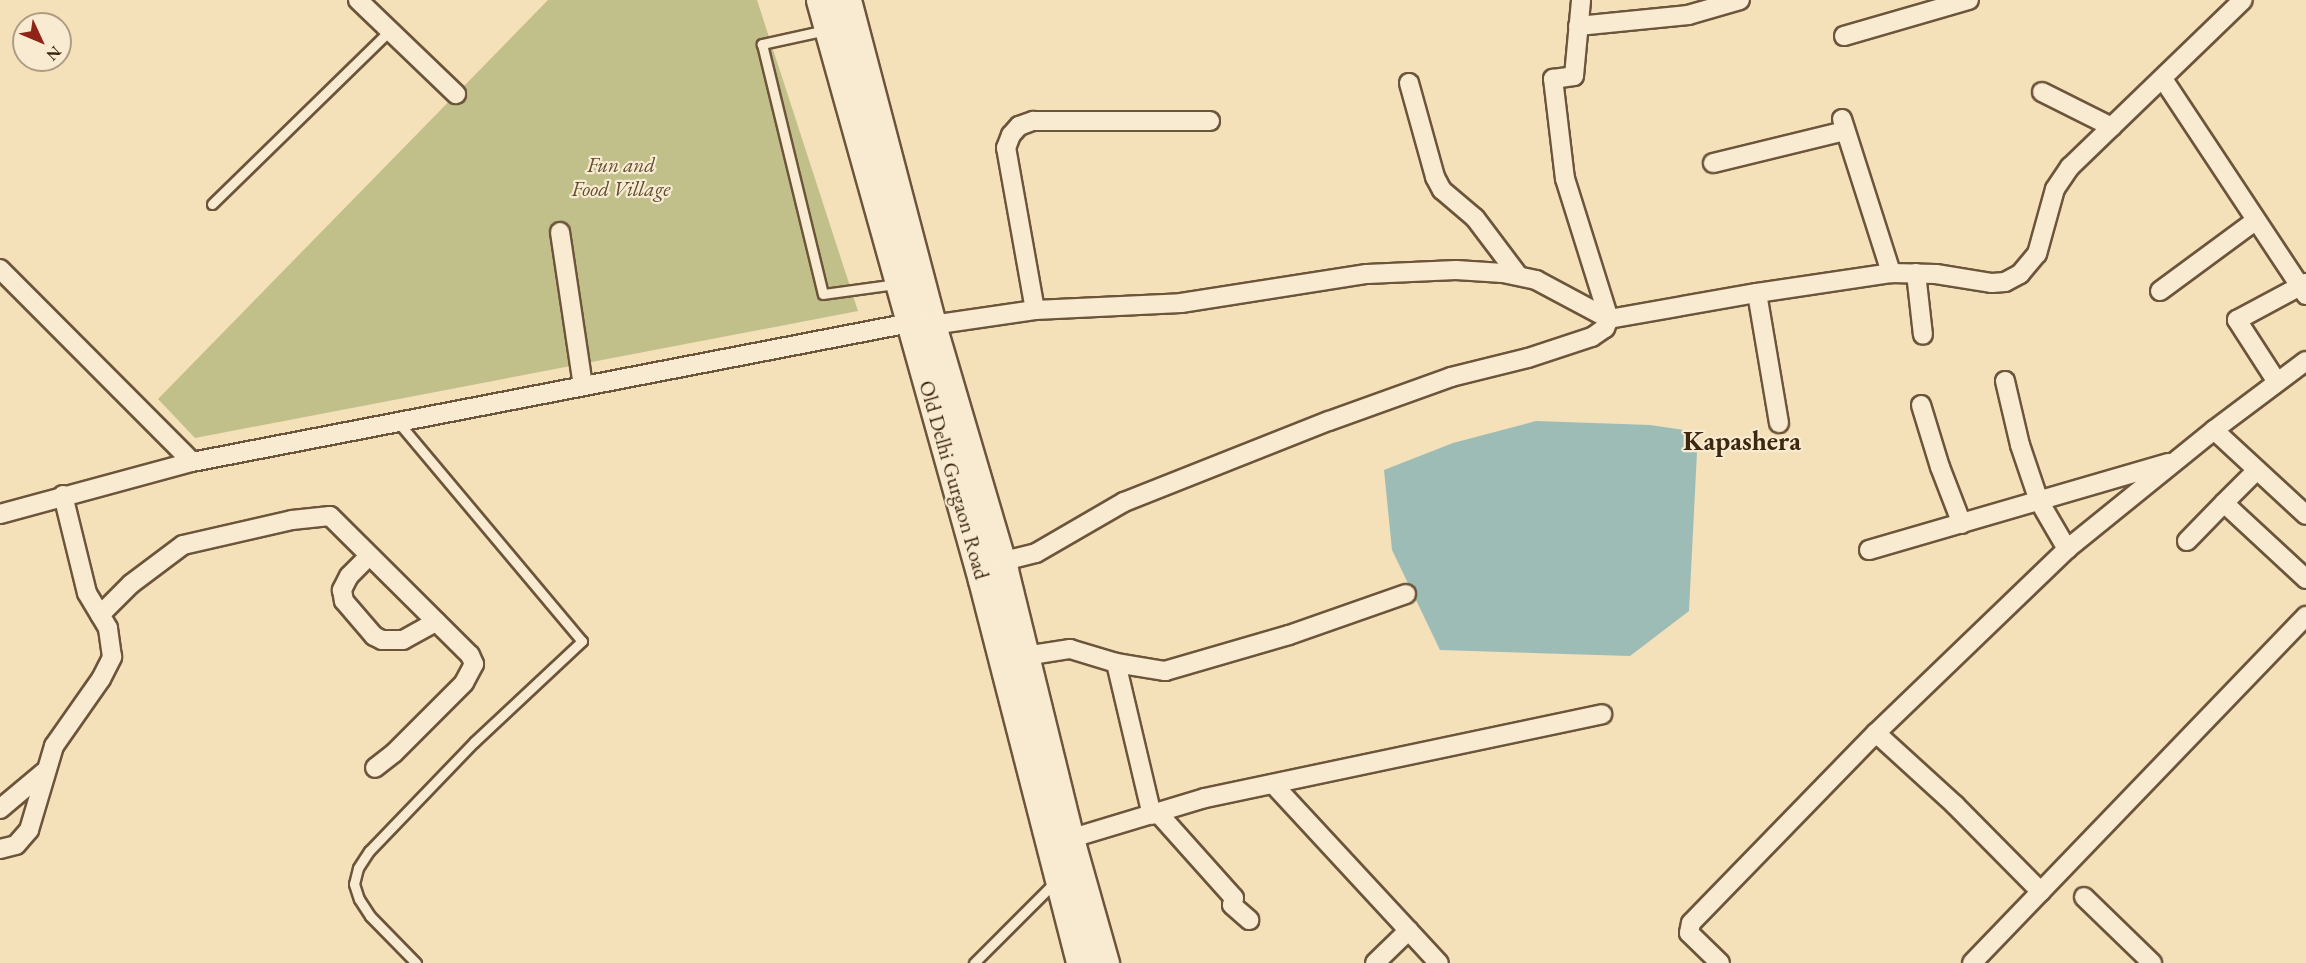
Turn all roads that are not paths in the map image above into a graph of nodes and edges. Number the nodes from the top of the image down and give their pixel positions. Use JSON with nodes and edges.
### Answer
{"nodes":[{"id":1,"x":358,"y":0,"type":"edge"},
{"id":2,"x":820,"y":0,"type":"edge"},
{"id":3,"x":848,"y":0,"type":"edge"},
{"id":4,"x":1581,"y":0,"type":"edge"},
{"id":5,"x":1740,"y":0,"type":"edge"},
{"id":6,"x":1969,"y":0,"type":"edge"},
{"id":7,"x":2242,"y":0,"type":"edge"},
{"id":8,"x":1578,"y":26,"type":"junction"},
{"id":9,"x":829,"y":30,"type":"junction"},
{"id":10,"x":389,"y":31,"type":"junction"},
{"id":11,"x":1844,"y":36,"type":"dead end"},
{"id":12,"x":2163,"y":79,"type":"junction"},
{"id":13,"x":1408,"y":83,"type":"dead end"},
{"id":14,"x":2042,"y":92,"type":"dead end"},
{"id":15,"x":456,"y":94,"type":"dead end"},
{"id":16,"x":1210,"y":121,"type":"dead end"},
{"id":17,"x":2112,"y":127,"type":"junction"},
{"id":18,"x":1713,"y":163,"type":"dead end"},
{"id":19,"x":212,"y":204,"type":"dead end"},
{"id":20,"x":2254,"y":221,"type":"junction"},
{"id":21,"x":560,"y":232,"type":"dead end"},
{"id":22,"x":0,"y":269,"type":"edge"},
{"id":23,"x":1891,"y":273,"type":"junction"},
{"id":24,"x":1916,"y":273,"type":"junction"},
{"id":25,"x":1518,"y":275,"type":"junction"},
{"id":26,"x":899,"y":283,"type":"junction"},
{"id":27,"x":2304,"y":289,"type":"edge"},
{"id":28,"x":2160,"y":291,"type":"dead end"},
{"id":29,"x":1757,"y":293,"type":"junction"},
{"id":30,"x":1035,"y":310,"type":"junction"},
{"id":31,"x":1609,"y":319,"type":"junction"},
{"id":32,"x":921,"y":324,"type":"junction"},
{"id":33,"x":1923,"y":335,"type":"dead end"},
{"id":34,"x":2306,"y":361,"type":"edge"},
{"id":35,"x":2005,"y":381,"type":"dead end"},
{"id":36,"x":2277,"y":382,"type":"junction"},
{"id":37,"x":583,"y":385,"type":"junction"},
{"id":38,"x":1921,"y":405,"type":"dead end"},
{"id":39,"x":397,"y":420,"type":"junction"},
{"id":40,"x":1779,"y":423,"type":"dead end"},
{"id":41,"x":2214,"y":429,"type":"junction"},
{"id":42,"x":2177,"y":461,"type":"junction"},
{"id":43,"x":192,"y":462,"type":"junction"},
{"id":44,"x":2257,"y":470,"type":"junction"},
{"id":45,"x":63,"y":495,"type":"junction"},
{"id":46,"x":2039,"y":501,"type":"junction"},
{"id":47,"x":2224,"y":503,"type":"junction"},
{"id":48,"x":0,"y":514,"type":"edge"},
{"id":49,"x":2306,"y":514,"type":"edge"},
{"id":50,"x":1962,"y":524,"type":"junction"},
{"id":51,"x":2187,"y":541,"type":"dead end"},
{"id":52,"x":2067,"y":549,"type":"junction"},
{"id":53,"x":1869,"y":550,"type":"dead end"},
{"id":54,"x":369,"y":556,"type":"junction"},
{"id":55,"x":990,"y":565,"type":"junction"},
{"id":56,"x":2306,"y":579,"type":"edge"},
{"id":57,"x":1406,"y":594,"type":"dead end"},
{"id":58,"x":100,"y":615,"type":"junction"},
{"id":59,"x":2306,"y":616,"type":"edge"},
{"id":60,"x":436,"y":622,"type":"junction"},
{"id":61,"x":1025,"y":656,"type":"junction"},
{"id":62,"x":1116,"y":663,"type":"junction"},
{"id":63,"x":1602,"y":714,"type":"dead end"},
{"id":64,"x":1876,"y":733,"type":"junction"},
{"id":65,"x":375,"y":768,"type":"dead end"},
{"id":66,"x":44,"y":772,"type":"junction"},
{"id":67,"x":1273,"y":784,"type":"junction"},
{"id":68,"x":0,"y":809,"type":"edge"},
{"id":69,"x":1155,"y":814,"type":"junction"},
{"id":70,"x":1060,"y":842,"type":"junction"},
{"id":71,"x":0,"y":849,"type":"edge"},
{"id":72,"x":1058,"y":879,"type":"junction"},
{"id":73,"x":2041,"y":892,"type":"junction"},
{"id":74,"x":2084,"y":897,"type":"dead end"},
{"id":75,"x":1249,"y":920,"type":"dead end"},
{"id":76,"x":1409,"y":930,"type":"junction"},
{"id":77,"x":416,"y":963,"type":"edge"},
{"id":78,"x":974,"y":963,"type":"edge"},
{"id":79,"x":1080,"y":963,"type":"edge"},
{"id":80,"x":1105,"y":963,"type":"edge"},
{"id":81,"x":1375,"y":963,"type":"edge"},
{"id":82,"x":1439,"y":963,"type":"edge"},
{"id":83,"x":1720,"y":963,"type":"edge"},
{"id":84,"x":1972,"y":963,"type":"edge"},
{"id":85,"x":2152,"y":963,"type":"edge"}],
"edges":[{"from":1,"to":10,"type":"street"},
{"from":2,"to":9,"type":"main road","name":"Old Delhi Gurgaon Road"},
{"from":3,"to":32,"type":"main road","name":"Old Delhi Gurgaon Road"},
{"from":4,"to":8,"type":"street"},
{"from":5,"to":8,"type":"street"},
{"from":6,"to":11,"type":"street"},
{"from":7,"to":12,"type":"street"},
{"from":8,"to":31,"type":"street"},
{"from":9,"to":26,"type":"main road","name":"Old Delhi Gurgaon Road"},
{"from":9,"to":26,"type":"lane"},
{"from":10,"to":15,"type":"street"},
{"from":10,"to":19,"type":"lane"},
{"from":12,"to":17,"type":"street"},
{"from":12,"to":20,"type":"street"},
{"from":13,"to":25,"type":"street"},
{"from":14,"to":17,"type":"street"},
{"from":16,"to":30,"type":"street"},
{"from":17,"to":24,"type":"street"},
{"from":18,"to":23,"type":"street"},
{"from":20,"to":27,"type":"street"},
{"from":20,"to":28,"type":"street"},
{"from":21,"to":37,"type":"street"},
{"from":22,"to":43,"type":"street"},
{"from":23,"to":24,"type":"street"},
{"from":23,"to":29,"type":"street"},
{"from":24,"to":33,"type":"street"},
{"from":25,"to":30,"type":"street"},
{"from":25,"to":31,"type":"street"},
{"from":26,"to":32,"type":"main road","name":"Old Delhi Gurgaon Road"},
{"from":27,"to":36,"type":"street"},
{"from":29,"to":31,"type":"street"},
{"from":29,"to":40,"type":"street"},
{"from":30,"to":32,"type":"street"},
{"from":31,"to":55,"type":"street"},
{"from":32,"to":37,"type":"street"},
{"from":32,"to":55,"type":"main road","name":"Old Delhi Gurgaon Road"},
{"from":34,"to":36,"type":"street"},
{"from":35,"to":46,"type":"street"},
{"from":36,"to":41,"type":"street"},
{"from":37,"to":39,"type":"street"},
{"from":38,"to":50,"type":"street"},
{"from":39,"to":43,"type":"street"},
{"from":39,"to":77,"type":"lane"},
{"from":41,"to":42,"type":"street"},
{"from":41,"to":44,"type":"street"},
{"from":42,"to":46,"type":"street"},
{"from":42,"to":52,"type":"street"},
{"from":43,"to":45,"type":"street"},
{"from":44,"to":47,"type":"street"},
{"from":44,"to":49,"type":"street"},
{"from":45,"to":48,"type":"street"},
{"from":45,"to":58,"type":"street"},
{"from":46,"to":50,"type":"street"},
{"from":46,"to":52,"type":"street"},
{"from":47,"to":51,"type":"street"},
{"from":47,"to":56,"type":"street"},
{"from":50,"to":53,"type":"street"},
{"from":52,"to":64,"type":"street"},
{"from":54,"to":58,"type":"street"},
{"from":54,"to":60,"type":"street"},
{"from":54,"to":60,"type":"street"},
{"from":55,"to":61,"type":"main road","name":"Old Delhi Gurgaon Road"},
{"from":55,"to":70,"type":"main road","name":"Old Delhi Gurgaon Road"},
{"from":57,"to":62,"type":"street"},
{"from":58,"to":66,"type":"street"},
{"from":59,"to":73,"type":"street"},
{"from":60,"to":65,"type":"street"},
{"from":61,"to":62,"type":"street"},
{"from":61,"to":70,"type":"main road","name":"Old Delhi Gurgaon Road"},
{"from":62,"to":69,"type":"street"},
{"from":63,"to":67,"type":"street"},
{"from":64,"to":73,"type":"street"},
{"from":64,"to":83,"type":"street"},
{"from":66,"to":68,"type":"street"},
{"from":66,"to":71,"type":"street"},
{"from":67,"to":69,"type":"street"},
{"from":67,"to":76,"type":"street"},
{"from":69,"to":70,"type":"street"},
{"from":69,"to":75,"type":"street"},
{"from":70,"to":72,"type":"main road","name":"Old Delhi Gurgaon Road"},
{"from":70,"to":80,"type":"main road","name":"Old Delhi Gurgaon Road"},
{"from":72,"to":78,"type":"lane"},
{"from":72,"to":79,"type":"main road","name":"Old Delhi Gurgaon Road"},
{"from":73,"to":84,"type":"street"},
{"from":74,"to":85,"type":"street"},
{"from":76,"to":81,"type":"street"},
{"from":76,"to":82,"type":"street"}]}
